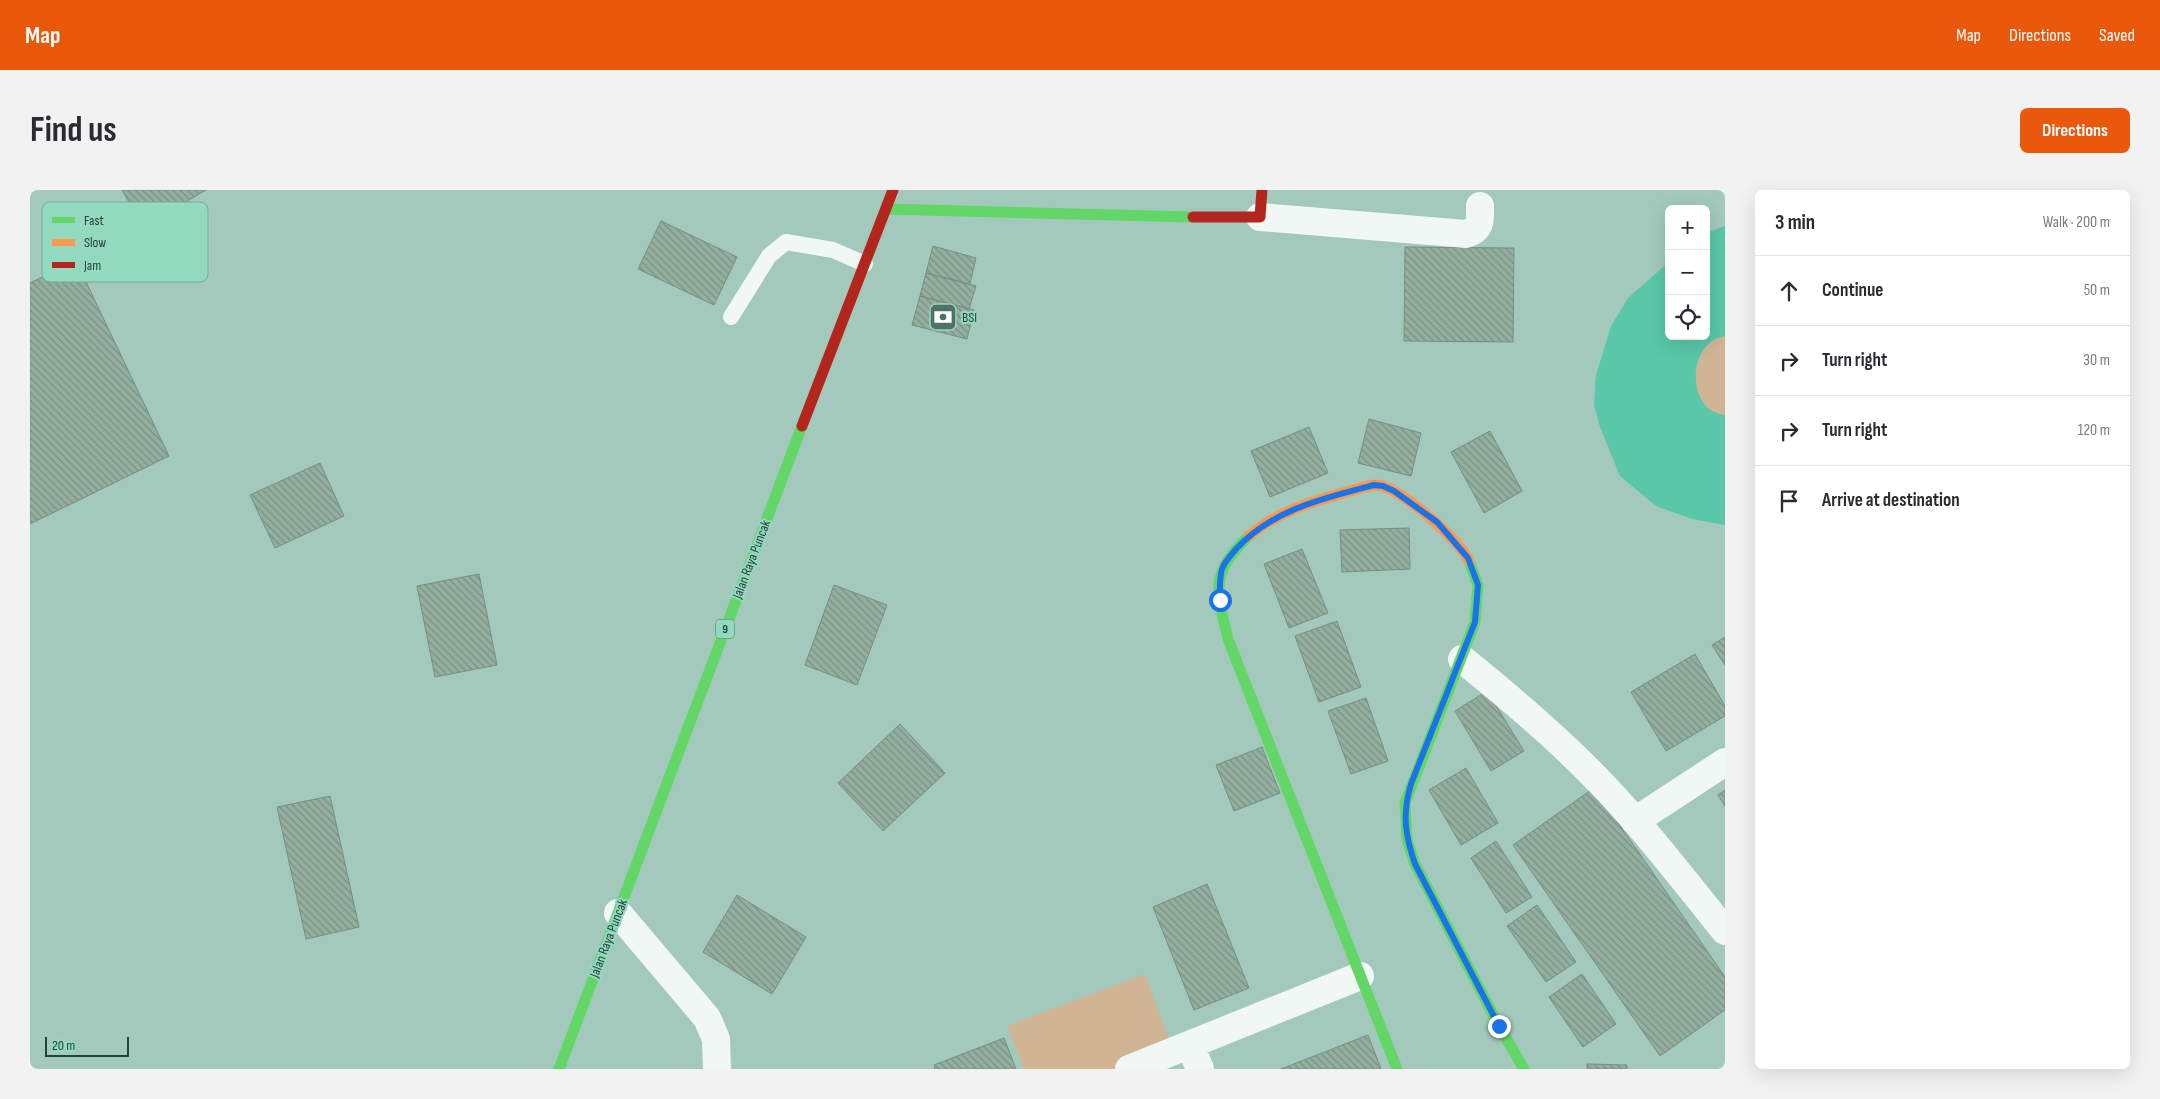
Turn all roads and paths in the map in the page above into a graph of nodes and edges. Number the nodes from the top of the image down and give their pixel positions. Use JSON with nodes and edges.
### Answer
{"nodes":[{"id":1,"x":893,"y":190,"type":"edge"},
{"id":2,"x":1262,"y":190,"type":"edge"},
{"id":3,"x":1480,"y":206,"type":"dead end"},
{"id":4,"x":886,"y":209,"type":"junction"},
{"id":5,"x":1260,"y":217,"type":"junction"},
{"id":6,"x":865,"y":264,"type":"junction"},
{"id":7,"x":731,"y":317,"type":"dead end"},
{"id":8,"x":1462,"y":659,"type":"junction"},
{"id":9,"x":1725,"y":762,"type":"edge"},
{"id":10,"x":1635,"y":821,"type":"junction"},
{"id":11,"x":618,"y":913,"type":"junction"},
{"id":12,"x":1725,"y":931,"type":"edge"},
{"id":13,"x":1360,"y":976,"type":"junction"},
{"id":14,"x":1190,"y":1044,"type":"junction"},
{"id":15,"x":559,"y":1069,"type":"edge"},
{"id":16,"x":717,"y":1069,"type":"edge"},
{"id":17,"x":1129,"y":1069,"type":"edge"},
{"id":18,"x":1200,"y":1069,"type":"edge"},
{"id":19,"x":1397,"y":1069,"type":"edge"},
{"id":20,"x":1524,"y":1069,"type":"edge"}],
"edges":[{"from":1,"to":4,"type":"main road","name":"Jalan Raya Puncak","number":"9"},
{"from":2,"to":5,"type":"main road"},
{"from":3,"to":5,"type":"street"},
{"from":4,"to":5,"type":"main road"},
{"from":4,"to":6,"type":"main road","name":"Jalan Raya Puncak","number":"9"},
{"from":6,"to":7,"type":"lane"},
{"from":6,"to":11,"type":"main road","name":"Jalan Raya Puncak","number":"9"},
{"from":8,"to":10,"type":"street"},
{"from":8,"to":13,"type":"main road"},
{"from":8,"to":20,"type":"main road"},
{"from":9,"to":10,"type":"street"},
{"from":10,"to":12,"type":"street"},
{"from":11,"to":15,"type":"main road","name":"Jalan Raya Puncak","number":"9"},
{"from":11,"to":16,"type":"street"},
{"from":13,"to":14,"type":"street"},
{"from":13,"to":19,"type":"main road"},
{"from":14,"to":17,"type":"street"},
{"from":14,"to":18,"type":"street"}]}
